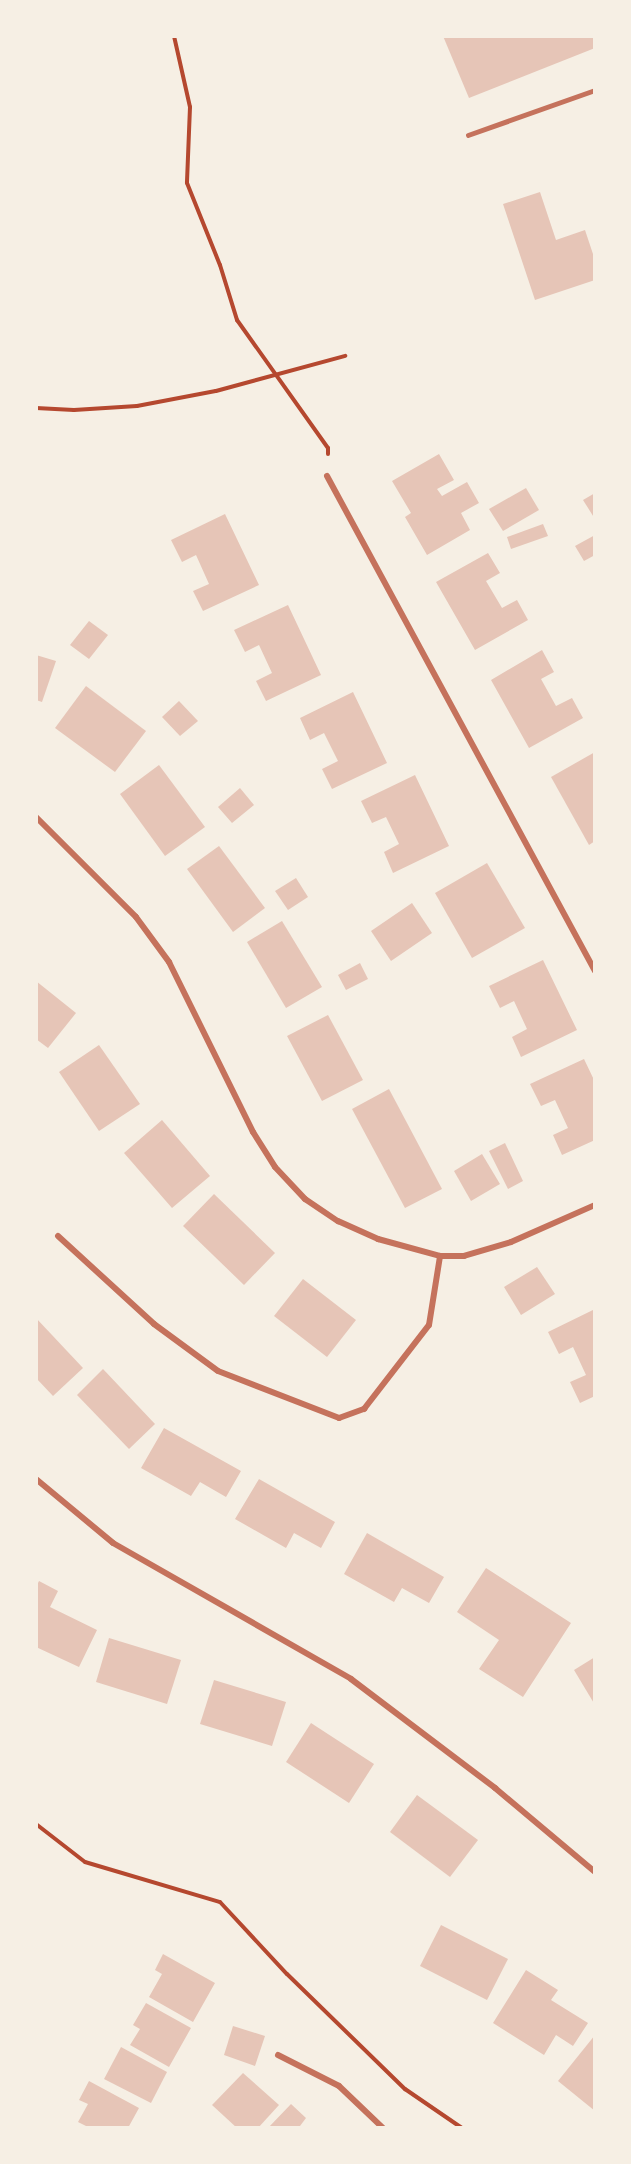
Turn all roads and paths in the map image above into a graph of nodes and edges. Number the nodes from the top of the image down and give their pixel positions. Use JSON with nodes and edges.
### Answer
{"nodes":[{"id":1,"x":174,"y":36,"type":"edge"},
{"id":2,"x":595,"y":90,"type":"edge"},
{"id":3,"x":468,"y":135,"type":"dead end"},
{"id":4,"x":345,"y":356,"type":"dead end"},
{"id":5,"x":278,"y":375,"type":"junction"},
{"id":6,"x":36,"y":408,"type":"edge"},
{"id":7,"x":327,"y":476,"type":"joint"},
{"id":8,"x":36,"y":817,"type":"edge"},
{"id":9,"x":595,"y":971,"type":"edge"},
{"id":10,"x":593,"y":1206,"type":"edge"},
{"id":11,"x":595,"y":1215,"type":"edge"},
{"id":12,"x":58,"y":1236,"type":"dead end"},
{"id":13,"x":440,"y":1256,"type":"junction"},
{"id":14,"x":36,"y":1479,"type":"edge"},
{"id":15,"x":36,"y":1824,"type":"edge"},
{"id":16,"x":595,"y":1872,"type":"edge"},
{"id":17,"x":278,"y":2055,"type":"dead end"},
{"id":18,"x":383,"y":2128,"type":"edge"},
{"id":19,"x":462,"y":2128,"type":"edge"}],
"edges":[{"from":1,"to":5,"type":"path"},
{"from":2,"to":3,"type":"lane"},
{"from":4,"to":5,"type":"path"},
{"from":5,"to":6,"type":"path"},
{"from":5,"to":7,"type":"path"},
{"from":7,"to":9,"type":"street"},
{"from":8,"to":13,"type":"street"},
{"from":10,"to":11,"type":"street"},
{"from":10,"to":13,"type":"street"},
{"from":12,"to":13,"type":"street"},
{"from":14,"to":16,"type":"street"},
{"from":15,"to":19,"type":"path"},
{"from":17,"to":18,"type":"street"}]}
